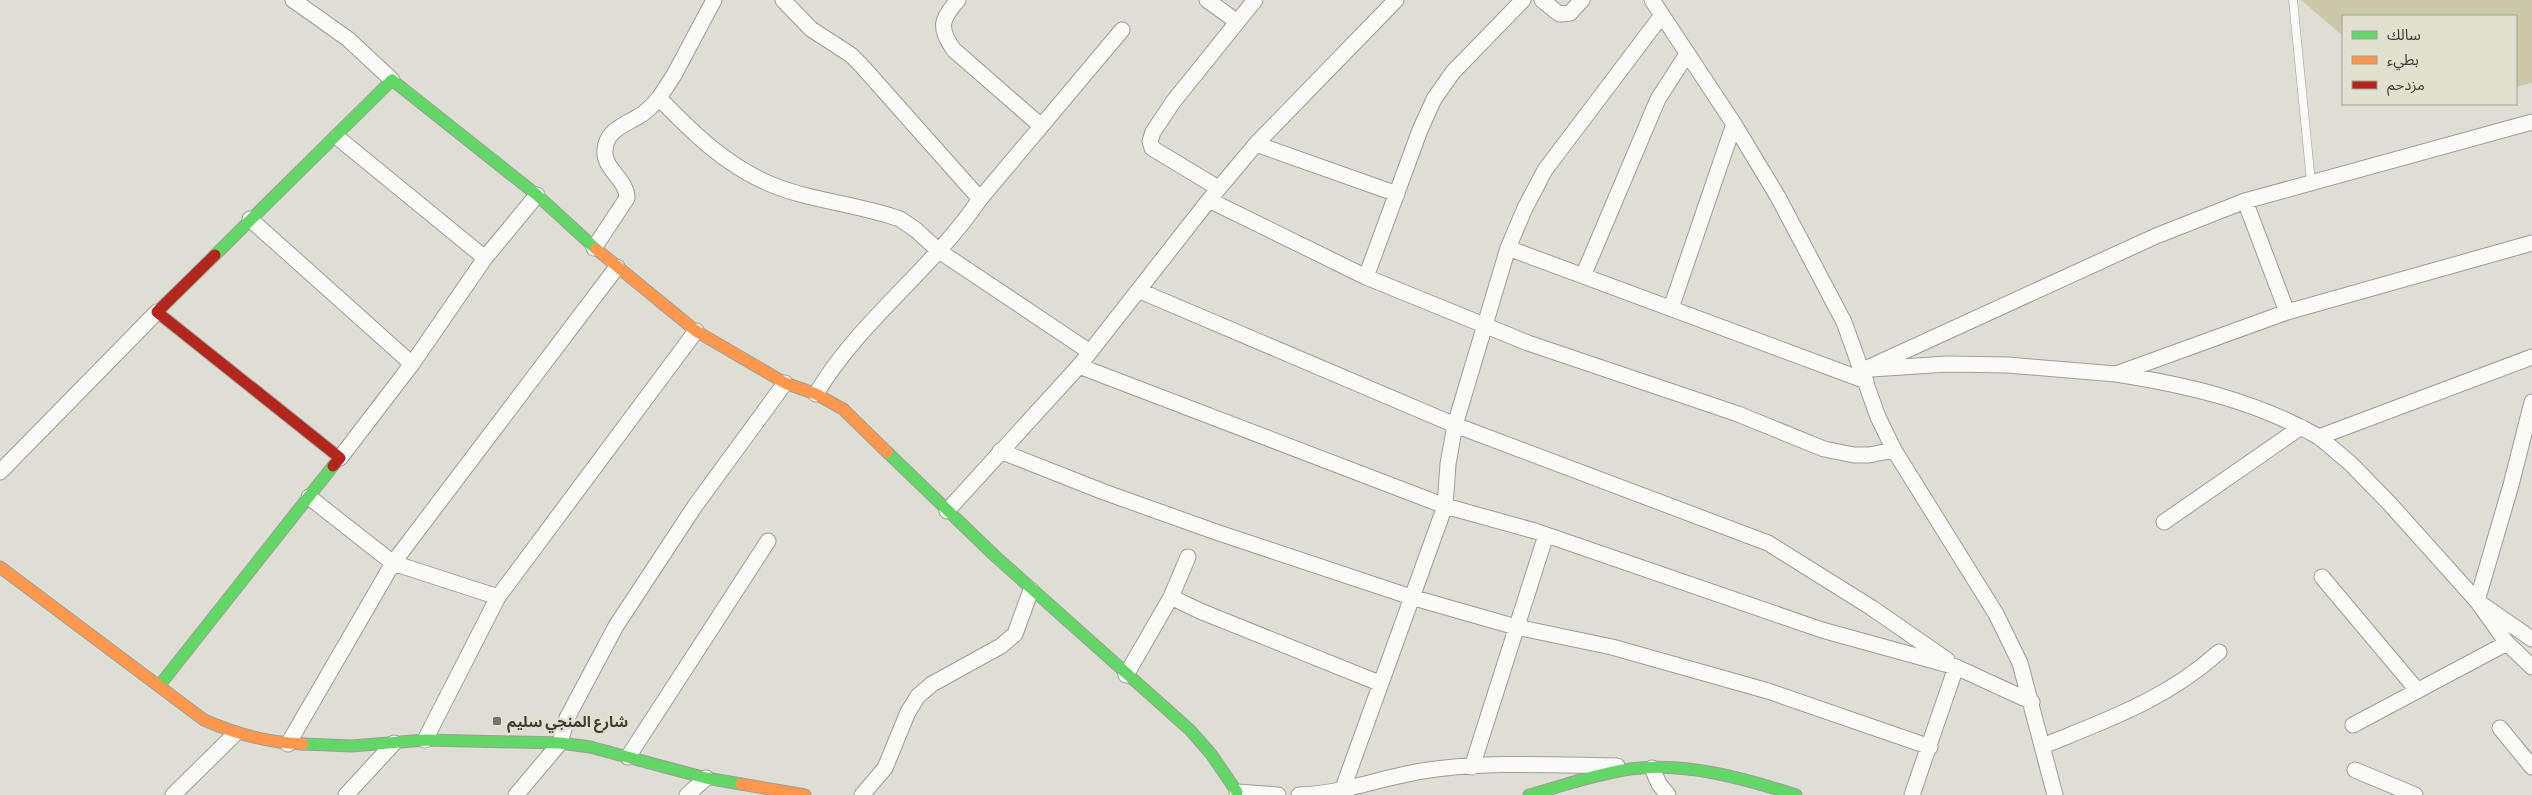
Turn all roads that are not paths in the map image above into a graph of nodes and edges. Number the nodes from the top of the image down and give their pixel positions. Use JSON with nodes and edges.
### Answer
{"nodes":[{"id":1,"x":293,"y":0,"type":"edge"},
{"id":2,"x":714,"y":0,"type":"edge"},
{"id":3,"x":783,"y":0,"type":"edge"},
{"id":4,"x":958,"y":0,"type":"edge"},
{"id":5,"x":1206,"y":0,"type":"edge"},
{"id":6,"x":1255,"y":0,"type":"edge"},
{"id":7,"x":1396,"y":0,"type":"edge"},
{"id":8,"x":1523,"y":0,"type":"edge"},
{"id":9,"x":1542,"y":0,"type":"edge"},
{"id":10,"x":1582,"y":0,"type":"edge"},
{"id":11,"x":1652,"y":0,"type":"edge"},
{"id":12,"x":2293,"y":0,"type":"edge"},
{"id":13,"x":1662,"y":15,"type":"junction"},
{"id":14,"x":1236,"y":21,"type":"junction"},
{"id":15,"x":1122,"y":30,"type":"dead end"},
{"id":16,"x":1686,"y":54,"type":"junction"},
{"id":17,"x":392,"y":80,"type":"junction"},
{"id":18,"x":659,"y":98,"type":"junction"},
{"id":19,"x":2532,"y":122,"type":"edge"},
{"id":20,"x":1734,"y":124,"type":"junction"},
{"id":21,"x":1041,"y":126,"type":"junction"},
{"id":22,"x":337,"y":137,"type":"junction"},
{"id":23,"x":1256,"y":144,"type":"junction"},
{"id":24,"x":2312,"y":182,"type":"junction"},
{"id":25,"x":1218,"y":188,"type":"junction"},
{"id":26,"x":1397,"y":194,"type":"junction"},
{"id":27,"x":537,"y":195,"type":"junction"},
{"id":28,"x":980,"y":199,"type":"junction"},
{"id":29,"x":1209,"y":200,"type":"junction"},
{"id":30,"x":2245,"y":201,"type":"junction"},
{"id":31,"x":250,"y":219,"type":"junction"},
{"id":32,"x":2532,"y":243,"type":"edge"},
{"id":33,"x":594,"y":248,"type":"junction"},
{"id":34,"x":1508,"y":248,"type":"junction"},
{"id":35,"x":939,"y":251,"type":"junction"},
{"id":36,"x":485,"y":258,"type":"junction"},
{"id":37,"x":617,"y":267,"type":"junction"},
{"id":38,"x":1583,"y":276,"type":"junction"},
{"id":39,"x":1366,"y":277,"type":"junction"},
{"id":40,"x":1140,"y":291,"type":"junction"},
{"id":41,"x":1671,"y":308,"type":"junction"},
{"id":42,"x":157,"y":312,"type":"junction"},
{"id":43,"x":2287,"y":312,"type":"junction"},
{"id":44,"x":1485,"y":324,"type":"junction"},
{"id":45,"x":696,"y":331,"type":"junction"},
{"id":46,"x":1090,"y":352,"type":"junction"},
{"id":47,"x":2532,"y":356,"type":"edge"},
{"id":48,"x":412,"y":364,"type":"junction"},
{"id":49,"x":1079,"y":366,"type":"junction"},
{"id":50,"x":2116,"y":374,"type":"junction"},
{"id":51,"x":1865,"y":376,"type":"junction"},
{"id":52,"x":785,"y":383,"type":"junction"},
{"id":53,"x":816,"y":394,"type":"junction"},
{"id":54,"x":2532,"y":402,"type":"edge"},
{"id":55,"x":1455,"y":424,"type":"junction"},
{"id":56,"x":2301,"y":427,"type":"junction"},
{"id":57,"x":2319,"y":437,"type":"junction"},
{"id":58,"x":1894,"y":450,"type":"junction"},
{"id":59,"x":1000,"y":451,"type":"junction"},
{"id":60,"x":340,"y":458,"type":"junction"},
{"id":61,"x":0,"y":472,"type":"edge"},
{"id":62,"x":309,"y":497,"type":"junction"},
{"id":63,"x":1445,"y":506,"type":"junction"},
{"id":64,"x":947,"y":511,"type":"junction"},
{"id":65,"x":2164,"y":522,"type":"dead end"},
{"id":66,"x":1546,"y":535,"type":"junction"},
{"id":67,"x":768,"y":541,"type":"dead end"},
{"id":68,"x":1188,"y":557,"type":"dead end"},
{"id":69,"x":393,"y":563,"type":"junction"},
{"id":70,"x":0,"y":567,"type":"edge"},
{"id":71,"x":2322,"y":577,"type":"dead end"},
{"id":72,"x":1032,"y":590,"type":"junction"},
{"id":73,"x":498,"y":597,"type":"junction"},
{"id":74,"x":1171,"y":597,"type":"junction"},
{"id":75,"x":1411,"y":597,"type":"junction"},
{"id":76,"x":2476,"y":602,"type":"junction"},
{"id":77,"x":1516,"y":627,"type":"junction"},
{"id":78,"x":2532,"y":639,"type":"edge"},
{"id":79,"x":2507,"y":643,"type":"junction"},
{"id":80,"x":2219,"y":652,"type":"dead end"},
{"id":81,"x":1956,"y":667,"type":"junction"},
{"id":82,"x":2532,"y":667,"type":"edge"},
{"id":83,"x":1126,"y":675,"type":"junction"},
{"id":84,"x":1380,"y":683,"type":"junction"},
{"id":85,"x":159,"y":686,"type":"junction"},
{"id":86,"x":2417,"y":690,"type":"junction"},
{"id":87,"x":2032,"y":702,"type":"junction"},
{"id":88,"x":2353,"y":725,"type":"dead end"},
{"id":89,"x":2500,"y":728,"type":"dead end"},
{"id":90,"x":235,"y":734,"type":"junction"},
{"id":91,"x":425,"y":740,"type":"junction"},
{"id":92,"x":394,"y":743,"type":"junction"},
{"id":93,"x":560,"y":743,"type":"junction"},
{"id":94,"x":288,"y":744,"type":"junction"},
{"id":95,"x":2043,"y":746,"type":"junction"},
{"id":96,"x":1930,"y":747,"type":"junction"},
{"id":97,"x":628,"y":757,"type":"junction"},
{"id":98,"x":1472,"y":767,"type":"junction"},
{"id":99,"x":2532,"y":767,"type":"edge"},
{"id":100,"x":1648,"y":768,"type":"junction"},
{"id":101,"x":2355,"y":770,"type":"dead end"},
{"id":102,"x":706,"y":778,"type":"junction"},
{"id":103,"x":1342,"y":791,"type":"junction"},
{"id":104,"x":1238,"y":794,"type":"edge"},
{"id":105,"x":173,"y":795,"type":"edge"},
{"id":106,"x":346,"y":795,"type":"edge"},
{"id":107,"x":516,"y":795,"type":"edge"},
{"id":108,"x":687,"y":795,"type":"edge"},
{"id":109,"x":805,"y":795,"type":"edge"},
{"id":110,"x":862,"y":795,"type":"edge"},
{"id":111,"x":1278,"y":795,"type":"edge"},
{"id":112,"x":1299,"y":795,"type":"edge"},
{"id":113,"x":1529,"y":795,"type":"edge"},
{"id":114,"x":1668,"y":795,"type":"edge"},
{"id":115,"x":1796,"y":795,"type":"edge"},
{"id":116,"x":1912,"y":795,"type":"edge"},
{"id":117,"x":2055,"y":795,"type":"edge"},
{"id":118,"x":2416,"y":795,"type":"edge"}],
"edges":[{"from":1,"to":17,"type":"street"},
{"from":2,"to":18,"type":"street"},
{"from":3,"to":28,"type":"street"},
{"from":4,"to":21,"type":"street"},
{"from":5,"to":14,"type":"street"},
{"from":6,"to":14,"type":"street"},
{"from":7,"to":23,"type":"street"},
{"from":8,"to":26,"type":"street"},
{"from":9,"to":10,"type":"street"},
{"from":11,"to":13,"type":"street"},
{"from":12,"to":24,"type":"lane"},
{"from":13,"to":16,"type":"street"},
{"from":13,"to":34,"type":"street"},
{"from":14,"to":25,"type":"street"},
{"from":15,"to":21,"type":"street"},
{"from":16,"to":20,"type":"street"},
{"from":16,"to":38,"type":"street"},
{"from":17,"to":22,"type":"street"},
{"from":17,"to":27,"type":"street"},
{"from":18,"to":33,"type":"street"},
{"from":18,"to":35,"type":"street"},
{"from":19,"to":24,"type":"street"},
{"from":20,"to":41,"type":"street"},
{"from":20,"to":51,"type":"street"},
{"from":21,"to":28,"type":"street"},
{"from":22,"to":31,"type":"street"},
{"from":22,"to":36,"type":"street"},
{"from":23,"to":25,"type":"street"},
{"from":23,"to":26,"type":"street"},
{"from":24,"to":30,"type":"street"},
{"from":25,"to":29,"type":"street"},
{"from":26,"to":39,"type":"street"},
{"from":27,"to":33,"type":"street"},
{"from":27,"to":36,"type":"street"},
{"from":28,"to":35,"type":"street"},
{"from":29,"to":39,"type":"street"},
{"from":29,"to":40,"type":"street"},
{"from":30,"to":43,"type":"street"},
{"from":30,"to":51,"type":"street"},
{"from":31,"to":42,"type":"street"},
{"from":31,"to":48,"type":"street"},
{"from":32,"to":43,"type":"street"},
{"from":33,"to":37,"type":"street"},
{"from":34,"to":38,"type":"street"},
{"from":34,"to":44,"type":"street"},
{"from":35,"to":46,"type":"street"},
{"from":35,"to":53,"type":"street"},
{"from":36,"to":48,"type":"street"},
{"from":37,"to":45,"type":"street"},
{"from":37,"to":69,"type":"street"},
{"from":38,"to":41,"type":"street"},
{"from":39,"to":44,"type":"street"},
{"from":40,"to":46,"type":"street"},
{"from":40,"to":55,"type":"street"},
{"from":41,"to":51,"type":"street"},
{"from":42,"to":60,"type":"street"},
{"from":42,"to":61,"type":"street"},
{"from":43,"to":50,"type":"street"},
{"from":44,"to":55,"type":"street"},
{"from":44,"to":58,"type":"street"},
{"from":45,"to":52,"type":"street"},
{"from":45,"to":73,"type":"street"},
{"from":46,"to":49,"type":"street"},
{"from":47,"to":57,"type":"street"},
{"from":48,"to":60,"type":"street"},
{"from":49,"to":59,"type":"street"},
{"from":49,"to":63,"type":"street"},
{"from":50,"to":51,"type":"street"},
{"from":50,"to":56,"type":"street"},
{"from":51,"to":58,"type":"street"},
{"from":52,"to":53,"type":"street"},
{"from":52,"to":93,"type":"street"},
{"from":53,"to":64,"type":"street"},
{"from":54,"to":76,"type":"street"},
{"from":55,"to":63,"type":"street"},
{"from":55,"to":81,"type":"street"},
{"from":56,"to":57,"type":"street"},
{"from":56,"to":65,"type":"street"},
{"from":57,"to":76,"type":"street"},
{"from":58,"to":87,"type":"street"},
{"from":59,"to":64,"type":"street"},
{"from":59,"to":75,"type":"street"},
{"from":60,"to":62,"type":"street"},
{"from":62,"to":69,"type":"street"},
{"from":62,"to":85,"type":"street"},
{"from":63,"to":66,"type":"street"},
{"from":63,"to":75,"type":"street"},
{"from":64,"to":72,"type":"street"},
{"from":66,"to":77,"type":"street"},
{"from":66,"to":81,"type":"street"},
{"from":67,"to":97,"type":"street"},
{"from":68,"to":74,"type":"street"},
{"from":69,"to":73,"type":"street"},
{"from":69,"to":94,"type":"street"},
{"from":70,"to":85,"type":"street"},
{"from":71,"to":86,"type":"street"},
{"from":72,"to":83,"type":"street"},
{"from":72,"to":110,"type":"street"},
{"from":73,"to":91,"type":"street"},
{"from":74,"to":83,"type":"street"},
{"from":74,"to":84,"type":"street"},
{"from":75,"to":77,"type":"street"},
{"from":75,"to":84,"type":"street"},
{"from":76,"to":78,"type":"street"},
{"from":76,"to":79,"type":"street"},
{"from":77,"to":96,"type":"street"},
{"from":77,"to":98,"type":"street"},
{"from":79,"to":82,"type":"street"},
{"from":79,"to":86,"type":"street"},
{"from":80,"to":95,"type":"street"},
{"from":81,"to":87,"type":"street"},
{"from":81,"to":96,"type":"street"},
{"from":83,"to":104,"type":"street"},
{"from":84,"to":103,"type":"street"},
{"from":85,"to":90,"type":"street"},
{"from":86,"to":88,"type":"street"},
{"from":87,"to":95,"type":"street"},
{"from":89,"to":99,"type":"street"},
{"from":90,"to":94,"type":"street"},
{"from":90,"to":105,"type":"street"},
{"from":91,"to":92,"type":"street"},
{"from":91,"to":93,"type":"street"},
{"from":92,"to":94,"type":"street"},
{"from":92,"to":106,"type":"street"},
{"from":93,"to":97,"type":"street"},
{"from":93,"to":107,"type":"street"},
{"from":95,"to":117,"type":"street"},
{"from":96,"to":116,"type":"street"},
{"from":97,"to":102,"type":"street"},
{"from":98,"to":100,"type":"street"},
{"from":98,"to":103,"type":"street"},
{"from":100,"to":113,"type":"street"},
{"from":100,"to":114,"type":"street"},
{"from":100,"to":115,"type":"street"},
{"from":101,"to":118,"type":"street"},
{"from":102,"to":108,"type":"street"},
{"from":102,"to":109,"type":"street"},
{"from":103,"to":112,"type":"street"},
{"from":104,"to":111,"type":"street"}]}
